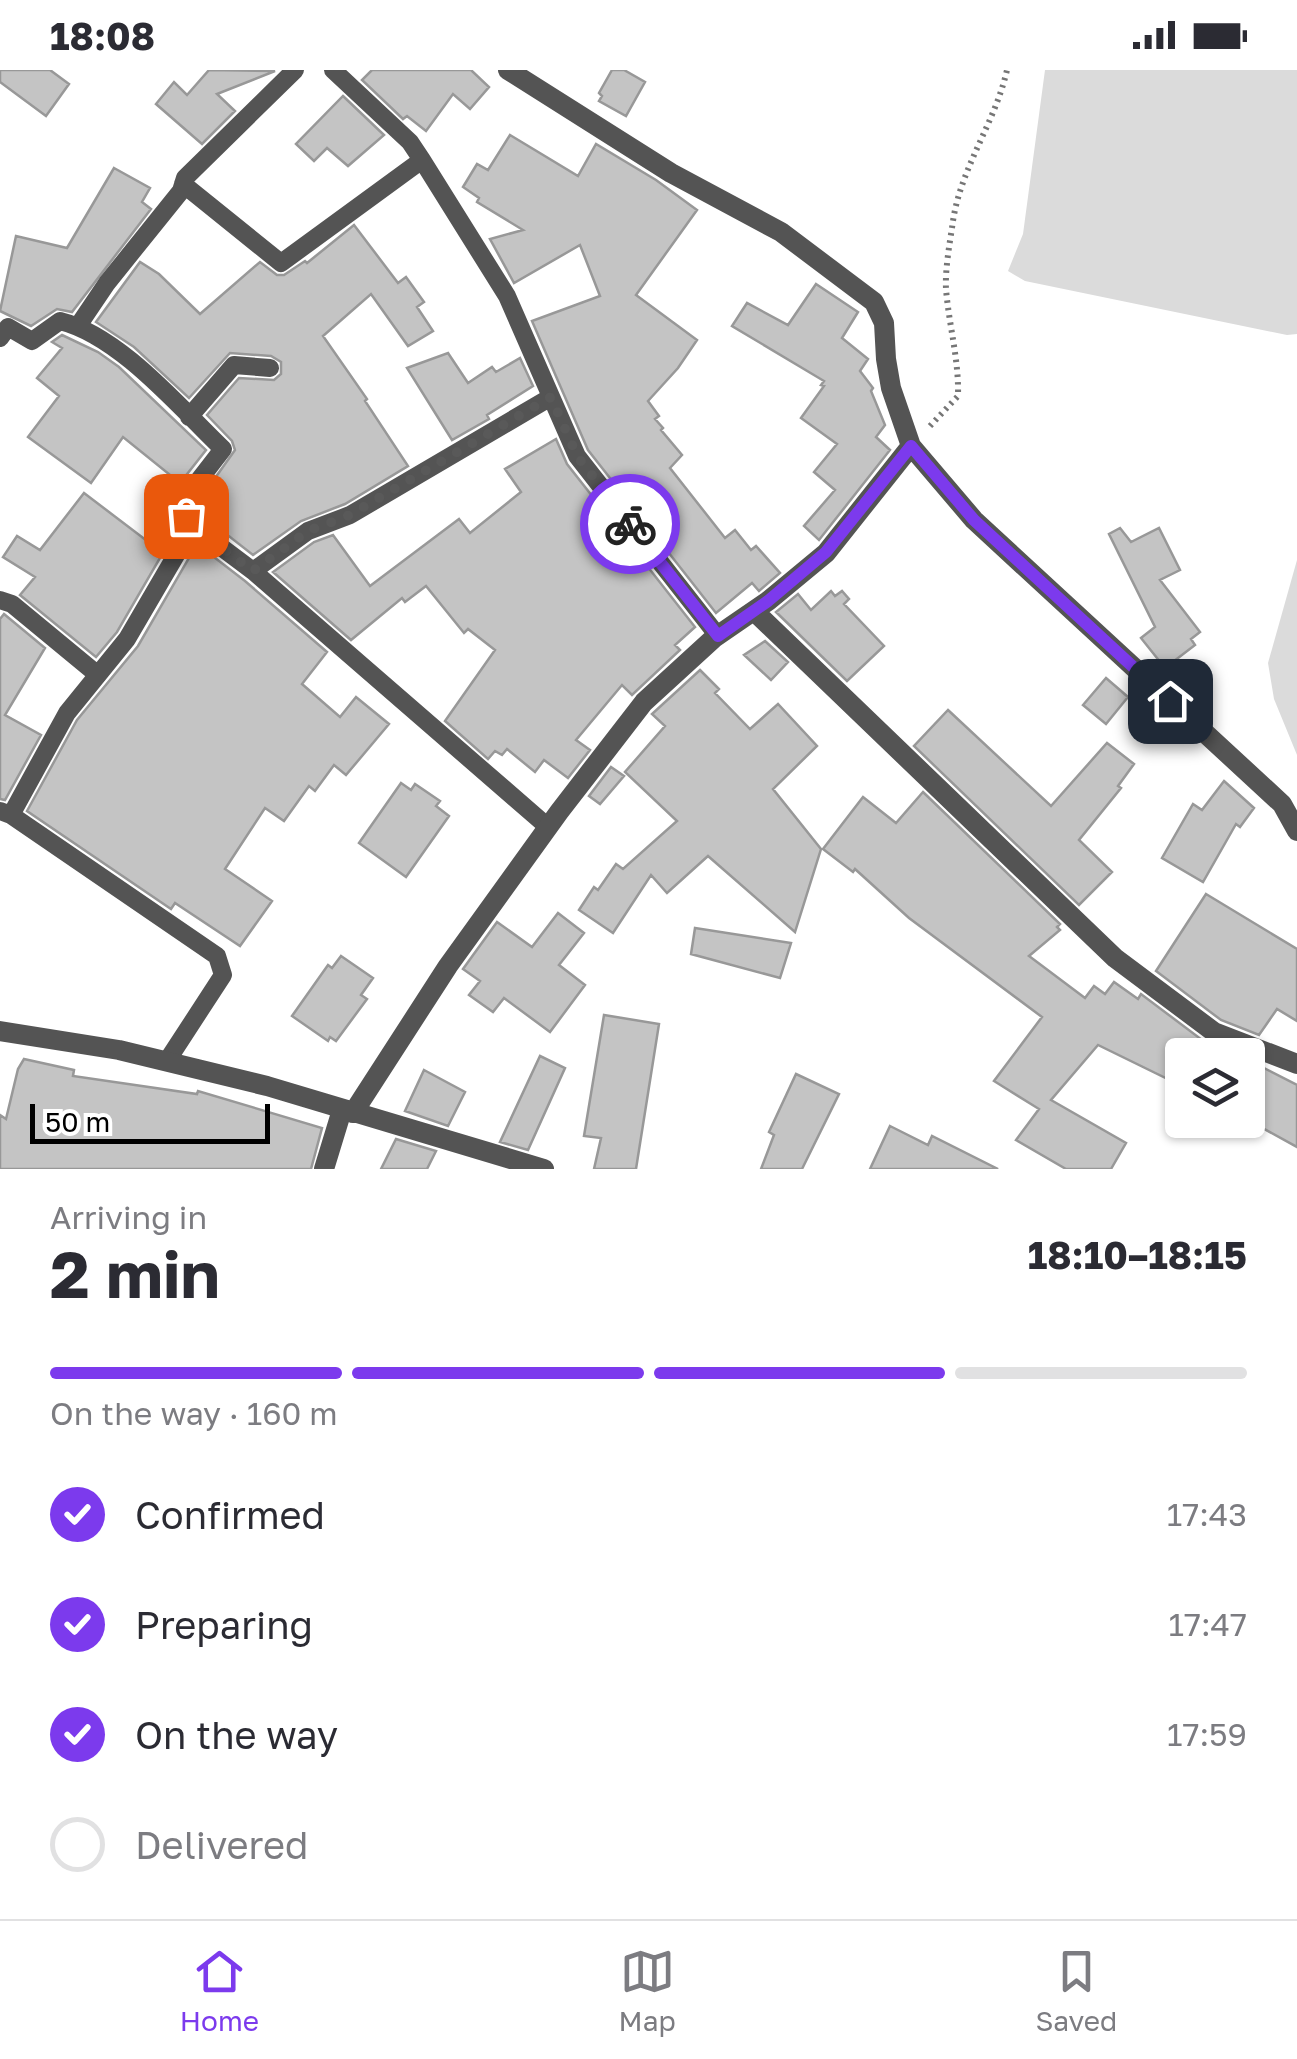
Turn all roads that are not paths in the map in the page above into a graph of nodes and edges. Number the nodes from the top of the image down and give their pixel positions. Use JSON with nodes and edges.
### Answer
{"nodes":[{"id":1,"x":296,"y":70,"type":"edge"},
{"id":2,"x":334,"y":70,"type":"edge"},
{"id":3,"x":508,"y":70,"type":"edge"},
{"id":4,"x":422,"y":160,"type":"junction"},
{"id":5,"x":183,"y":184,"type":"junction"},
{"id":6,"x":78,"y":326,"type":"junction"},
{"id":7,"x":0,"y":338,"type":"edge"},
{"id":8,"x":270,"y":368,"type":"dead end"},
{"id":9,"x":551,"y":397,"type":"junction"},
{"id":10,"x":189,"y":417,"type":"junction"},
{"id":11,"x":911,"y":446,"type":"junction"},
{"id":12,"x":193,"y":526,"type":"junction"},
{"id":13,"x":253,"y":571,"type":"junction"},
{"id":14,"x":0,"y":600,"type":"edge"},
{"id":15,"x":754,"y":611,"type":"junction"},
{"id":16,"x":718,"y":636,"type":"junction"},
{"id":17,"x":98,"y":674,"type":"junction"},
{"id":18,"x":6,"y":813,"type":"edge"},
{"id":19,"x":548,"y":827,"type":"junction"},
{"id":20,"x":1297,"y":831,"type":"edge"},
{"id":21,"x":0,"y":1031,"type":"edge"},
{"id":22,"x":167,"y":1061,"type":"junction"},
{"id":23,"x":1297,"y":1064,"type":"edge"},
{"id":24,"x":347,"y":1111,"type":"junction"},
{"id":25,"x":324,"y":1169,"type":"edge"},
{"id":26,"x":544,"y":1169,"type":"edge"}],
"edges":[{"from":1,"to":5,"type":"lane"},
{"from":2,"to":4,"type":"lane"},
{"from":3,"to":11,"type":"street"},
{"from":4,"to":5,"type":"lane"},
{"from":4,"to":9,"type":"lane"},
{"from":5,"to":6,"type":"lane"},
{"from":6,"to":7,"type":"lane"},
{"from":6,"to":10,"type":"lane"},
{"from":8,"to":10,"type":"lane"},
{"from":9,"to":13,"type":"lane"},
{"from":9,"to":16,"type":"lane"},
{"from":10,"to":12,"type":"lane"},
{"from":11,"to":15,"type":"street"},
{"from":11,"to":20,"type":"street"},
{"from":12,"to":13,"type":"lane"},
{"from":12,"to":17,"type":"lane"},
{"from":13,"to":19,"type":"lane"},
{"from":14,"to":17,"type":"lane"},
{"from":15,"to":16,"type":"street"},
{"from":15,"to":23,"type":"street"},
{"from":16,"to":19,"type":"street"},
{"from":17,"to":18,"type":"lane"},
{"from":18,"to":22,"type":"lane"},
{"from":19,"to":24,"type":"street"},
{"from":21,"to":22,"type":"street"},
{"from":22,"to":24,"type":"street"},
{"from":24,"to":25,"type":"street"},
{"from":24,"to":26,"type":"street"}]}
